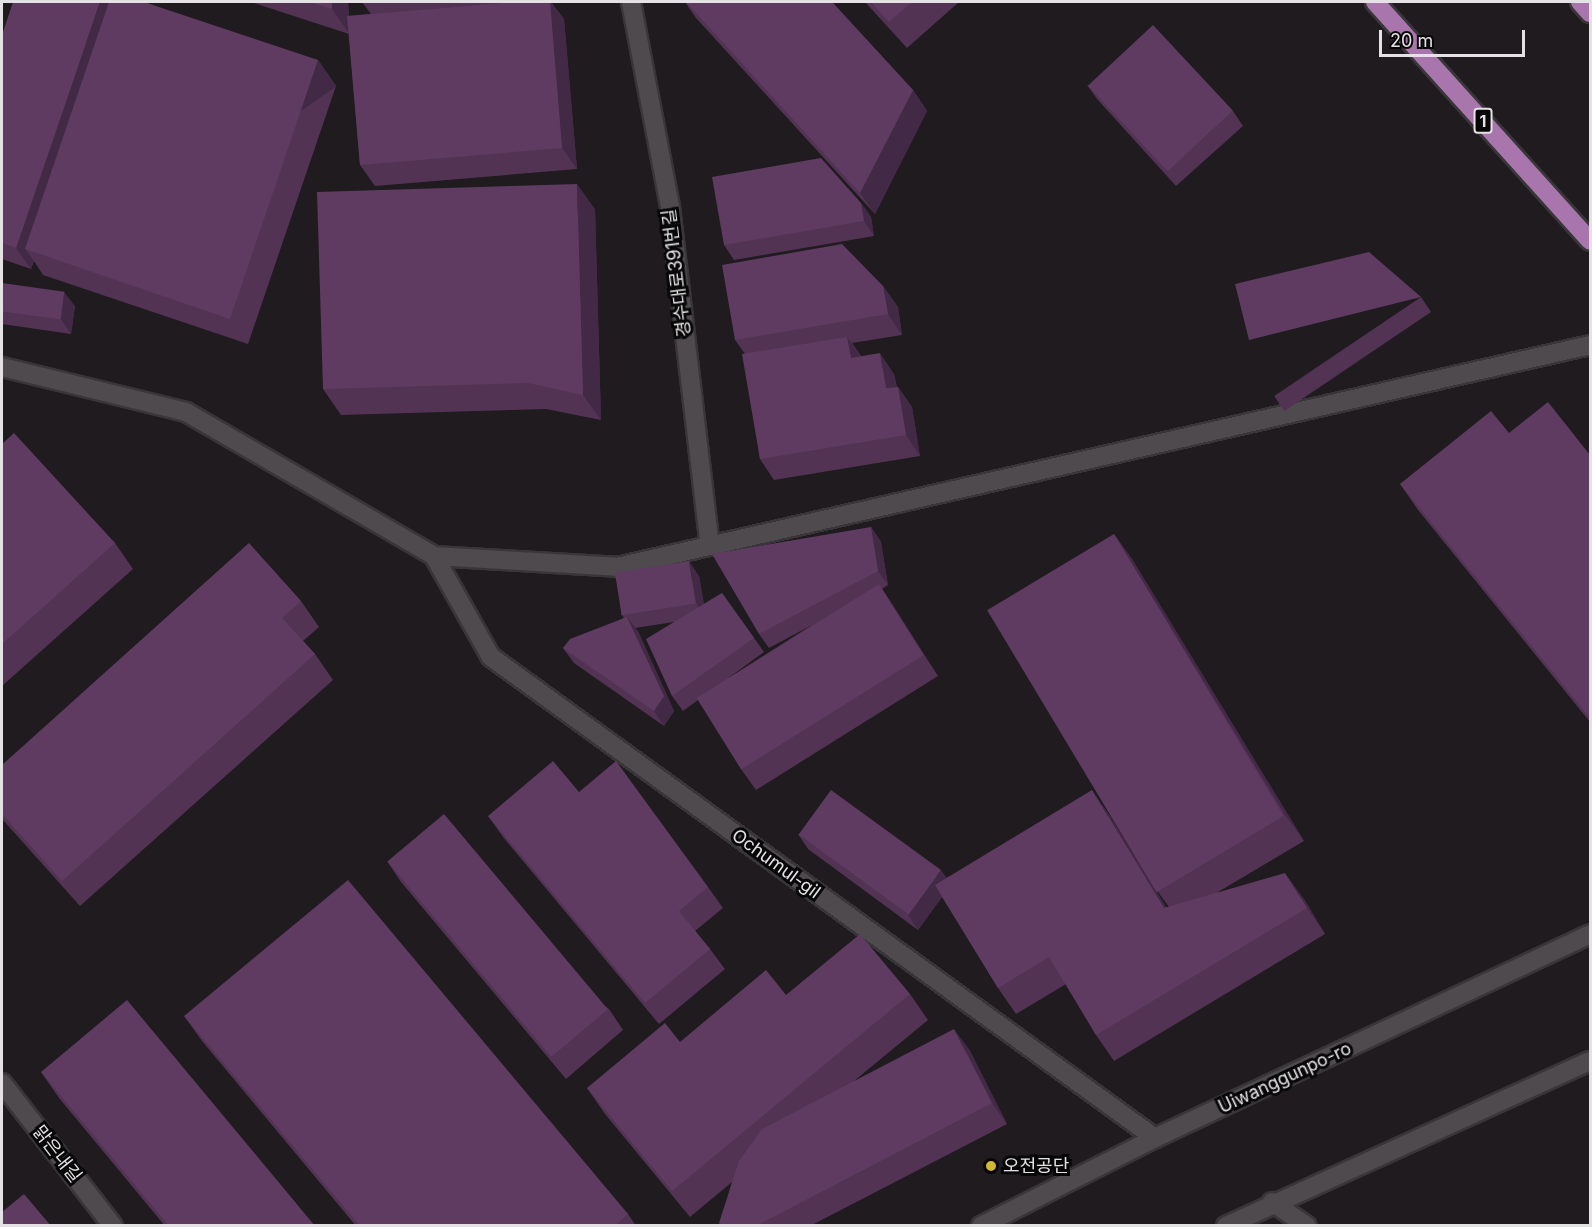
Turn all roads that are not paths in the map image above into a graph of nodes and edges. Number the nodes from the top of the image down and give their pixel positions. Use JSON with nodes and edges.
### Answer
{"nodes":[{"id":1,"x":631,"y":2,"type":"edge"},
{"id":2,"x":1375,"y":2,"type":"edge"},
{"id":3,"x":1580,"y":2,"type":"edge"},
{"id":4,"x":1590,"y":13,"type":"edge"},
{"id":5,"x":1590,"y":241,"type":"edge"},
{"id":6,"x":1590,"y":345,"type":"edge"},
{"id":7,"x":2,"y":367,"type":"edge"},
{"id":8,"x":710,"y":546,"type":"junction"},
{"id":9,"x":434,"y":556,"type":"junction"},
{"id":10,"x":1590,"y":934,"type":"edge"},
{"id":11,"x":1590,"y":1061,"type":"edge"},
{"id":12,"x":2,"y":1083,"type":"edge"},
{"id":13,"x":1155,"y":1138,"type":"junction"},
{"id":14,"x":1272,"y":1202,"type":"junction"},
{"id":15,"x":112,"y":1226,"type":"edge"},
{"id":16,"x":981,"y":1226,"type":"edge"},
{"id":17,"x":1226,"y":1226,"type":"edge"},
{"id":18,"x":1307,"y":1226,"type":"edge"}],
"edges":[{"from":1,"to":8,"type":"street","name":"경수대로391번길"},
{"from":2,"to":5,"type":"main road","number":"1"},
{"from":3,"to":4,"type":"main road"},
{"from":6,"to":8,"type":"street"},
{"from":7,"to":9,"type":"street"},
{"from":8,"to":9,"type":"street"},
{"from":9,"to":13,"type":"street","name":"Ochumul-gil"},
{"from":10,"to":13,"type":"street","name":"Uiwanggunpo-ro"},
{"from":11,"to":14,"type":"street"},
{"from":12,"to":15,"type":"street","name":"맑은내길"},
{"from":13,"to":16,"type":"street","name":"Uiwanggunpo-ro"},
{"from":14,"to":17,"type":"street"},
{"from":14,"to":18,"type":"street"}]}
